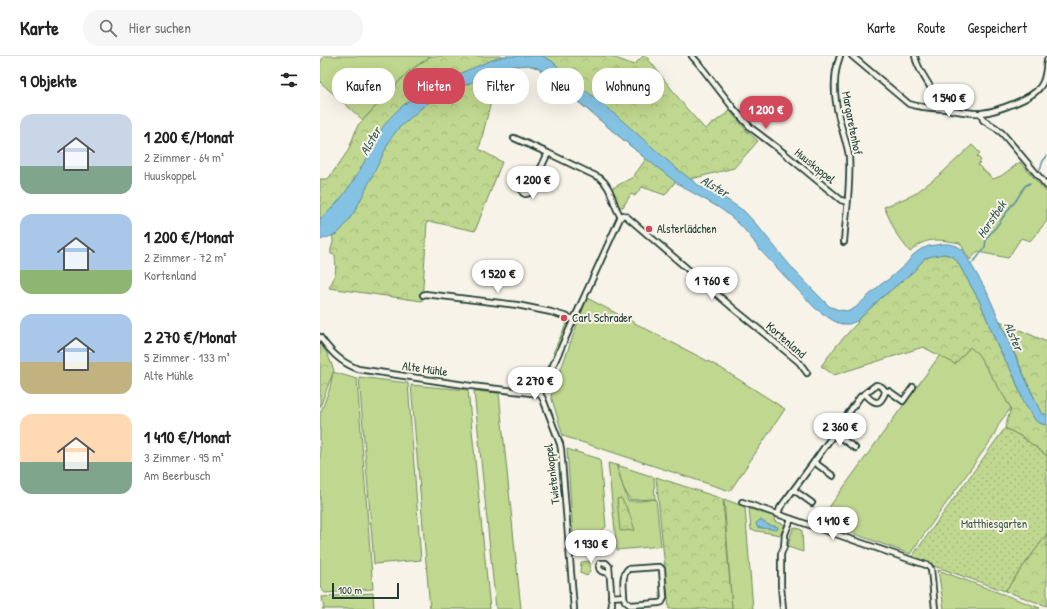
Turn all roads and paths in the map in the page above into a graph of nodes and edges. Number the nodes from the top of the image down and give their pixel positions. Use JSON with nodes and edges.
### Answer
{"nodes":[{"id":1,"x":692,"y":56,"type":"edge"},
{"id":2,"x":840,"y":56,"type":"edge"},
{"id":3,"x":852,"y":56,"type":"edge"},
{"id":4,"x":915,"y":56,"type":"edge"},
{"id":5,"x":1047,"y":60,"type":"edge"},
{"id":6,"x":936,"y":108,"type":"junction"},
{"id":7,"x":981,"y":113,"type":"junction"},
{"id":8,"x":514,"y":138,"type":"dead end"},
{"id":9,"x":548,"y":153,"type":"junction"},
{"id":10,"x":534,"y":183,"type":"dead end"},
{"id":11,"x":1047,"y":186,"type":"edge"},
{"id":12,"x":847,"y":202,"type":"junction"},
{"id":13,"x":622,"y":216,"type":"junction"},
{"id":14,"x":844,"y":242,"type":"dead end"},
{"id":15,"x":423,"y":295,"type":"dead end"},
{"id":16,"x":574,"y":319,"type":"junction"},
{"id":17,"x":320,"y":337,"type":"edge"},
{"id":18,"x":808,"y":373,"type":"dead end"},
{"id":19,"x":913,"y":387,"type":"dead end"},
{"id":20,"x":886,"y":391,"type":"junction"},
{"id":21,"x":540,"y":394,"type":"junction"},
{"id":22,"x":864,"y":394,"type":"junction"},
{"id":23,"x":834,"y":433,"type":"junction"},
{"id":24,"x":855,"y":448,"type":"dead end"},
{"id":25,"x":814,"y":462,"type":"junction"},
{"id":26,"x":833,"y":476,"type":"dead end"},
{"id":27,"x":794,"y":490,"type":"junction"},
{"id":28,"x":742,"y":502,"type":"dead end"},
{"id":29,"x":812,"y":503,"type":"dead end"},
{"id":30,"x":778,"y":514,"type":"junction"},
{"id":31,"x":792,"y":519,"type":"junction"},
{"id":32,"x":609,"y":573,"type":"dead end"},
{"id":33,"x":624,"y":596,"type":"junction"},
{"id":34,"x":611,"y":597,"type":"junction"},
{"id":35,"x":574,"y":609,"type":"edge"},
{"id":36,"x":611,"y":609,"type":"edge"},
{"id":37,"x":784,"y":609,"type":"edge"},
{"id":38,"x":935,"y":609,"type":"edge"}],
"edges":[{"from":1,"to":12,"type":"street","name":"Huuskoppel"},
{"from":2,"to":12,"type":"street","name":"Margaretenhof"},
{"from":3,"to":6,"type":"street"},
{"from":4,"to":6,"type":"street"},
{"from":5,"to":7,"type":"street"},
{"from":6,"to":7,"type":"street"},
{"from":7,"to":11,"type":"street"},
{"from":8,"to":9,"type":"street","name":"Kortenland"},
{"from":9,"to":10,"type":"street"},
{"from":9,"to":13,"type":"street","name":"Kortenland"},
{"from":12,"to":14,"type":"street","name":"Margaretenhof"},
{"from":13,"to":16,"type":"street"},
{"from":13,"to":18,"type":"street","name":"Kortenland"},
{"from":15,"to":16,"type":"street"},
{"from":16,"to":21,"type":"street"},
{"from":17,"to":21,"type":"street","name":"Alte Mühle"},
{"from":19,"to":20,"type":"street"},
{"from":20,"to":22,"type":"street"},
{"from":20,"to":22,"type":"street"},
{"from":21,"to":35,"type":"street","name":"Twietenkoppel"},
{"from":22,"to":23,"type":"street"},
{"from":23,"to":24,"type":"street"},
{"from":23,"to":25,"type":"street"},
{"from":25,"to":26,"type":"street"},
{"from":25,"to":27,"type":"street"},
{"from":27,"to":29,"type":"street"},
{"from":27,"to":30,"type":"street"},
{"from":28,"to":30,"type":"street"},
{"from":30,"to":31,"type":"street"},
{"from":31,"to":37,"type":"street"},
{"from":31,"to":38,"type":"street"},
{"from":32,"to":34,"type":"street"},
{"from":33,"to":33,"type":"street"},
{"from":33,"to":34,"type":"street"},
{"from":34,"to":36,"type":"street"}]}
